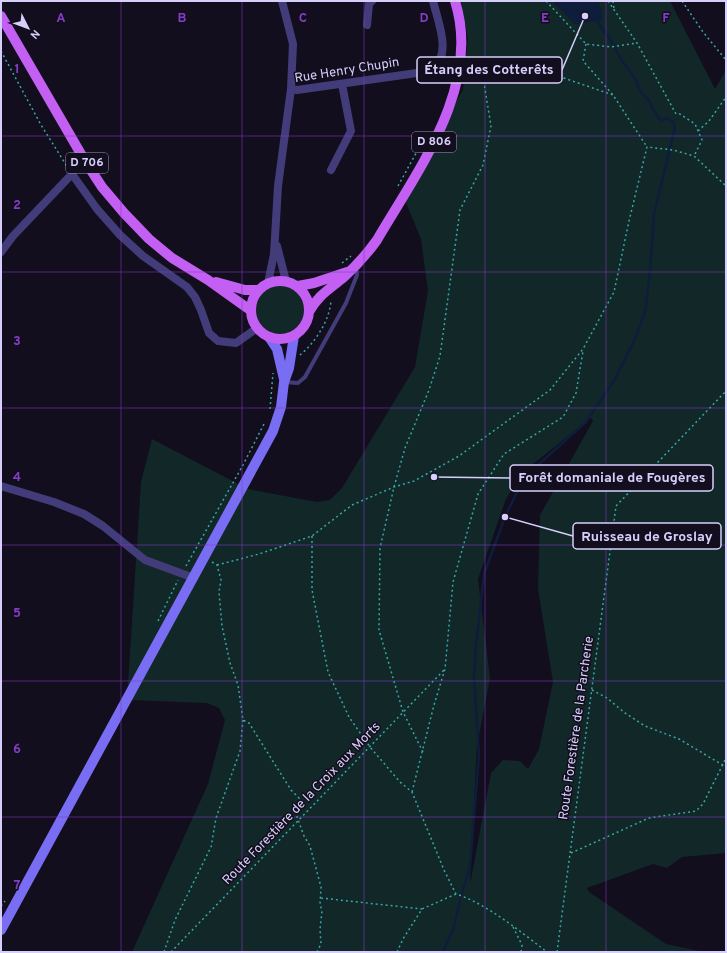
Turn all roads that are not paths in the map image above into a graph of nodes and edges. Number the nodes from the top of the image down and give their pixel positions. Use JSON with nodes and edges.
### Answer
{"nodes":[{"id":1,"x":282,"y":1,"type":"edge"},
{"id":2,"x":372,"y":1,"type":"edge"},
{"id":3,"x":433,"y":1,"type":"edge"},
{"id":4,"x":454,"y":1,"type":"edge"},
{"id":5,"x":1,"y":16,"type":"edge"},
{"id":6,"x":367,"y":25,"type":"dead end"},
{"id":7,"x":342,"y":84,"type":"junction"},
{"id":8,"x":292,"y":89,"type":"junction"},
{"id":9,"x":331,"y":170,"type":"dead end"},
{"id":10,"x":276,"y":240,"type":"junction"},
{"id":11,"x":1,"y":252,"type":"edge"},
{"id":12,"x":353,"y":268,"type":"junction"},
{"id":13,"x":208,"y":280,"type":"junction"},
{"id":14,"x":286,"y":281,"type":"junction"},
{"id":15,"x":268,"y":283,"type":"junction"},
{"id":16,"x":298,"y":286,"type":"junction"},
{"id":17,"x":258,"y":290,"type":"junction"},
{"id":18,"x":250,"y":310,"type":"junction"},
{"id":19,"x":309,"y":312,"type":"junction"},
{"id":20,"x":257,"y":328,"type":"junction"},
{"id":21,"x":294,"y":336,"type":"junction"},
{"id":22,"x":269,"y":337,"type":"junction"},
{"id":23,"x":284,"y":382,"type":"junction"},
{"id":24,"x":1,"y":486,"type":"edge"},
{"id":25,"x":194,"y":578,"type":"junction"},
{"id":26,"x":1,"y":930,"type":"edge"}],
"edges":[{"from":1,"to":8,"type":"street"},
{"from":2,"to":6,"type":"street"},
{"from":3,"to":7,"type":"street","name":"Rue Henry Chupin"},
{"from":4,"to":12,"type":"main road","number":"D 806"},
{"from":5,"to":13,"type":"main road","number":"D 706"},
{"from":7,"to":8,"type":"street","name":"Rue Henry Chupin"},
{"from":7,"to":9,"type":"street"},
{"from":8,"to":10,"type":"street","name":"Rue Henry Chupin"},
{"from":10,"to":14,"type":"street"},
{"from":10,"to":15,"type":"street"},
{"from":11,"to":20,"type":"street"},
{"from":12,"to":16,"type":"main road","number":"D 806"},
{"from":12,"to":19,"type":"main road","number":"D 806"},
{"from":12,"to":23,"type":"lane"},
{"from":13,"to":17,"type":"main road","number":"D 706"},
{"from":13,"to":18,"type":"main road","number":"D 706"},
{"from":14,"to":15,"type":"main road"},
{"from":14,"to":16,"type":"main road"},
{"from":15,"to":17,"type":"main road"},
{"from":16,"to":19,"type":"main road"},
{"from":17,"to":18,"type":"main road"},
{"from":18,"to":20,"type":"main road"},
{"from":19,"to":21,"type":"main road"},
{"from":20,"to":22,"type":"main road"},
{"from":21,"to":22,"type":"main road"},
{"from":21,"to":23,"type":"main road"},
{"from":22,"to":23,"type":"main road"},
{"from":23,"to":25,"type":"main road"},
{"from":24,"to":25,"type":"street"},
{"from":25,"to":26,"type":"main road"}]}
